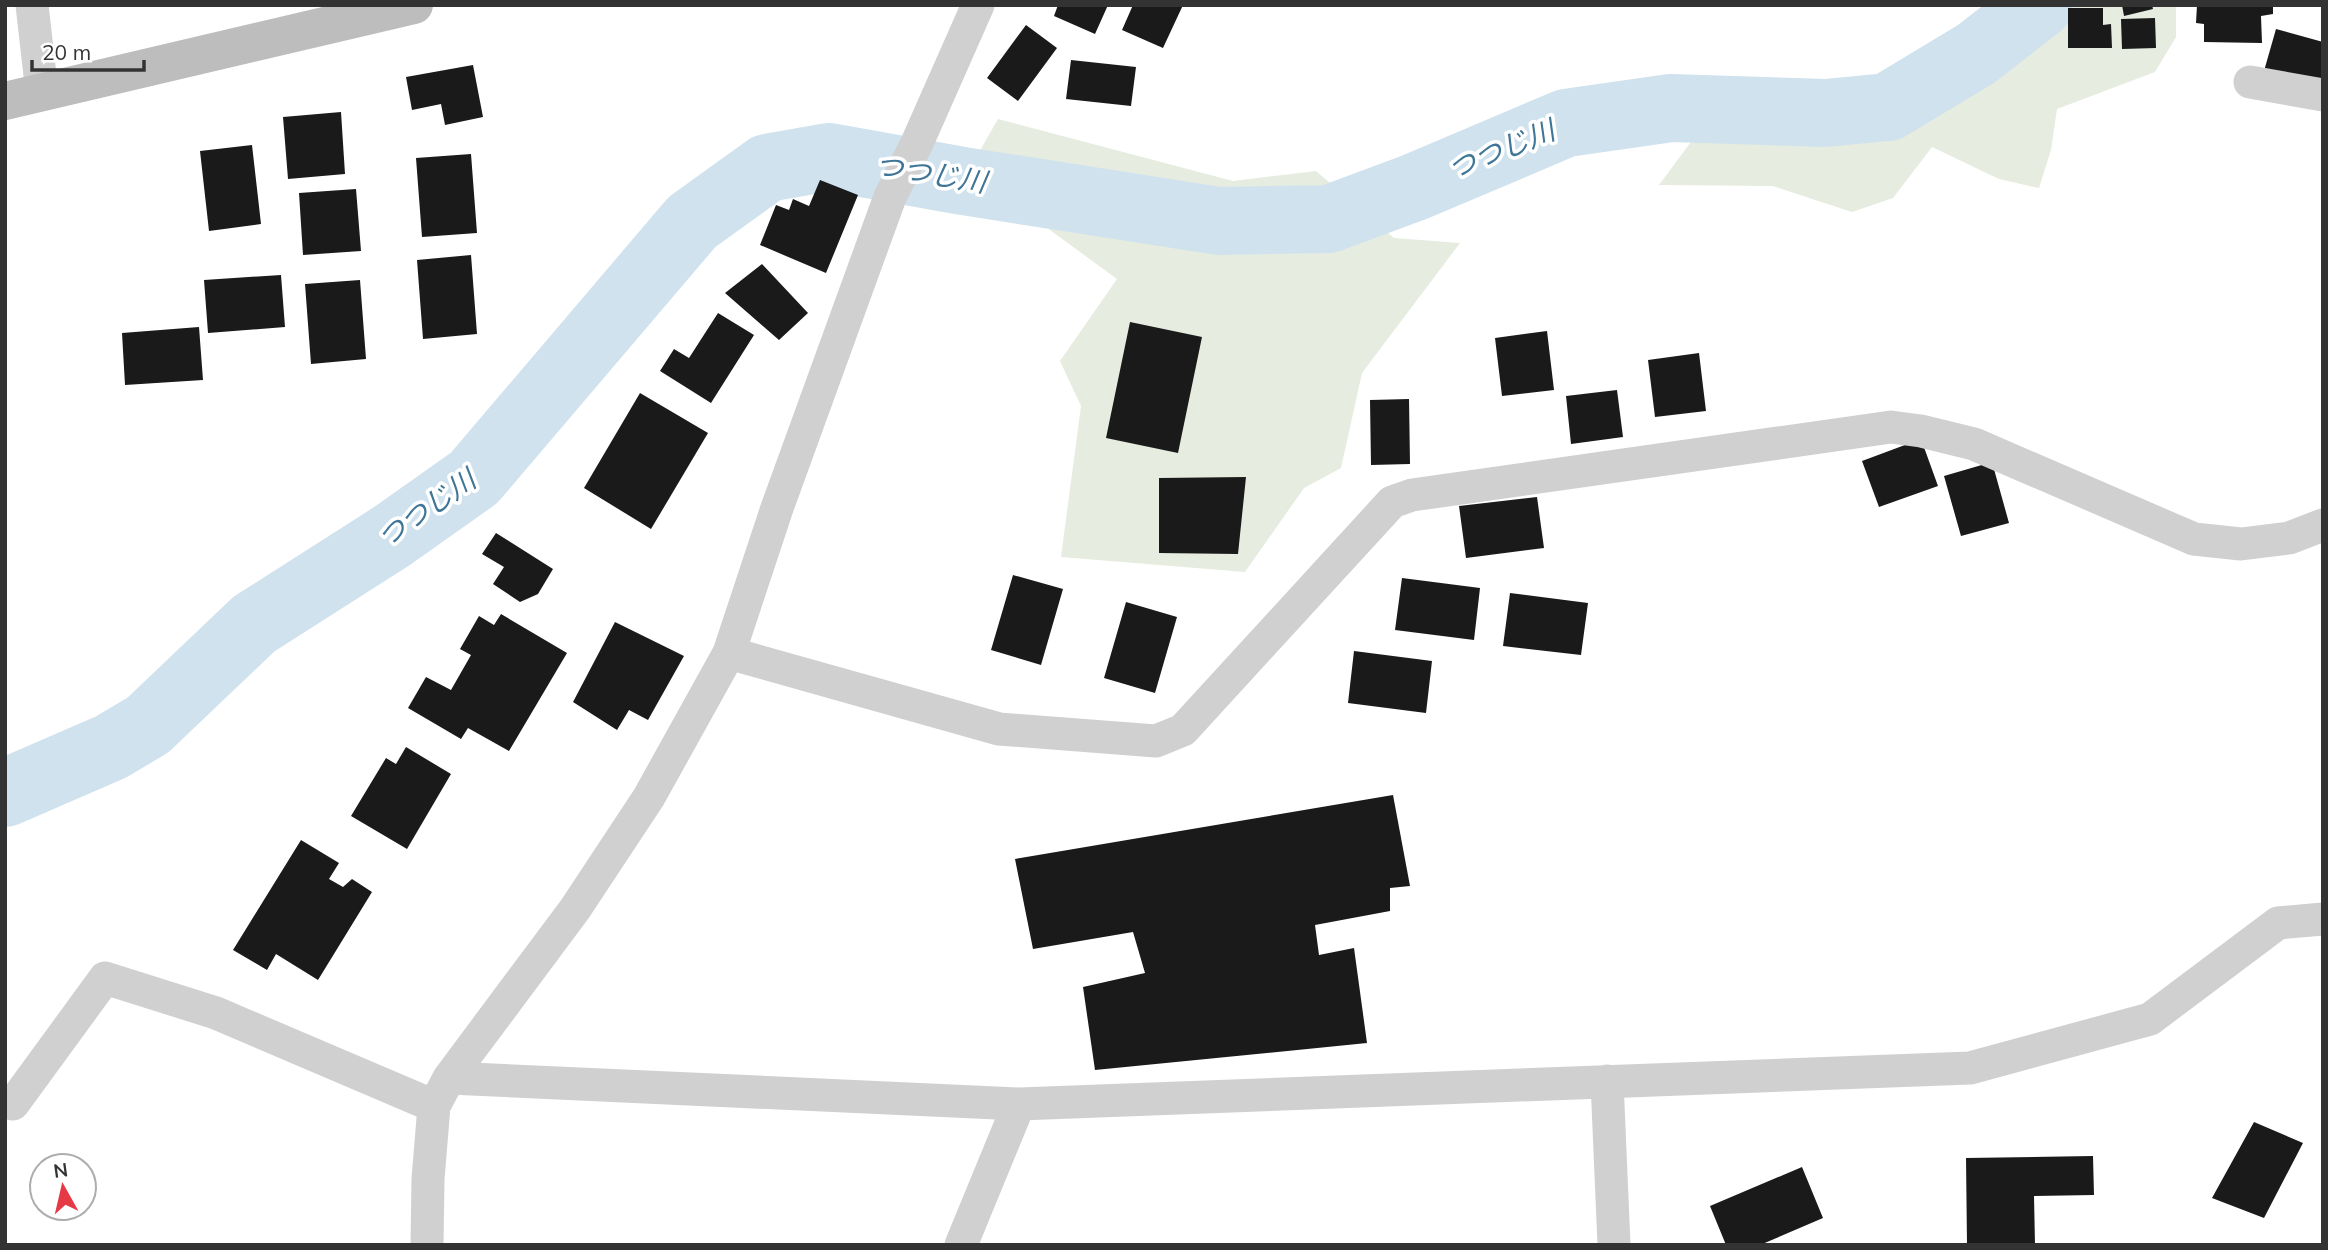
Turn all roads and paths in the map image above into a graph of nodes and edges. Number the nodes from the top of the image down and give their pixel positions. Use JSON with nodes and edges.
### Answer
{"nodes":[{"id":1,"x":32,"y":5,"type":"edge"},
{"id":2,"x":414,"y":5,"type":"edge"},
{"id":3,"x":978,"y":5,"type":"edge"},
{"id":4,"x":2250,"y":82,"type":"dead end"},
{"id":5,"x":42,"y":93,"type":"junction"},
{"id":6,"x":2323,"y":95,"type":"edge"},
{"id":7,"x":5,"y":101,"type":"edge"},
{"id":8,"x":2323,"y":525,"type":"edge"},
{"id":9,"x":729,"y":653,"type":"junction"},
{"id":10,"x":2323,"y":919,"type":"edge"},
{"id":11,"x":1607,"y":1081,"type":"junction"},
{"id":12,"x":442,"y":1092,"type":"junction"},
{"id":13,"x":5,"y":1102,"type":"edge"},
{"id":14,"x":1018,"y":1104,"type":"junction"},
{"id":15,"x":427,"y":1245,"type":"edge"},
{"id":16,"x":961,"y":1245,"type":"edge"},
{"id":17,"x":1614,"y":1245,"type":"edge"}],
"edges":[{"from":1,"to":5,"type":"street"},
{"from":2,"to":5,"type":"main road"},
{"from":3,"to":9,"type":"street"},
{"from":4,"to":6,"type":"street"},
{"from":5,"to":7,"type":"main road"},
{"from":8,"to":9,"type":"street"},
{"from":9,"to":12,"type":"street"},
{"from":10,"to":11,"type":"street"},
{"from":11,"to":14,"type":"street"},
{"from":11,"to":17,"type":"street"},
{"from":12,"to":13,"type":"street"},
{"from":12,"to":14,"type":"street"},
{"from":12,"to":15,"type":"street"},
{"from":14,"to":16,"type":"street"}]}
